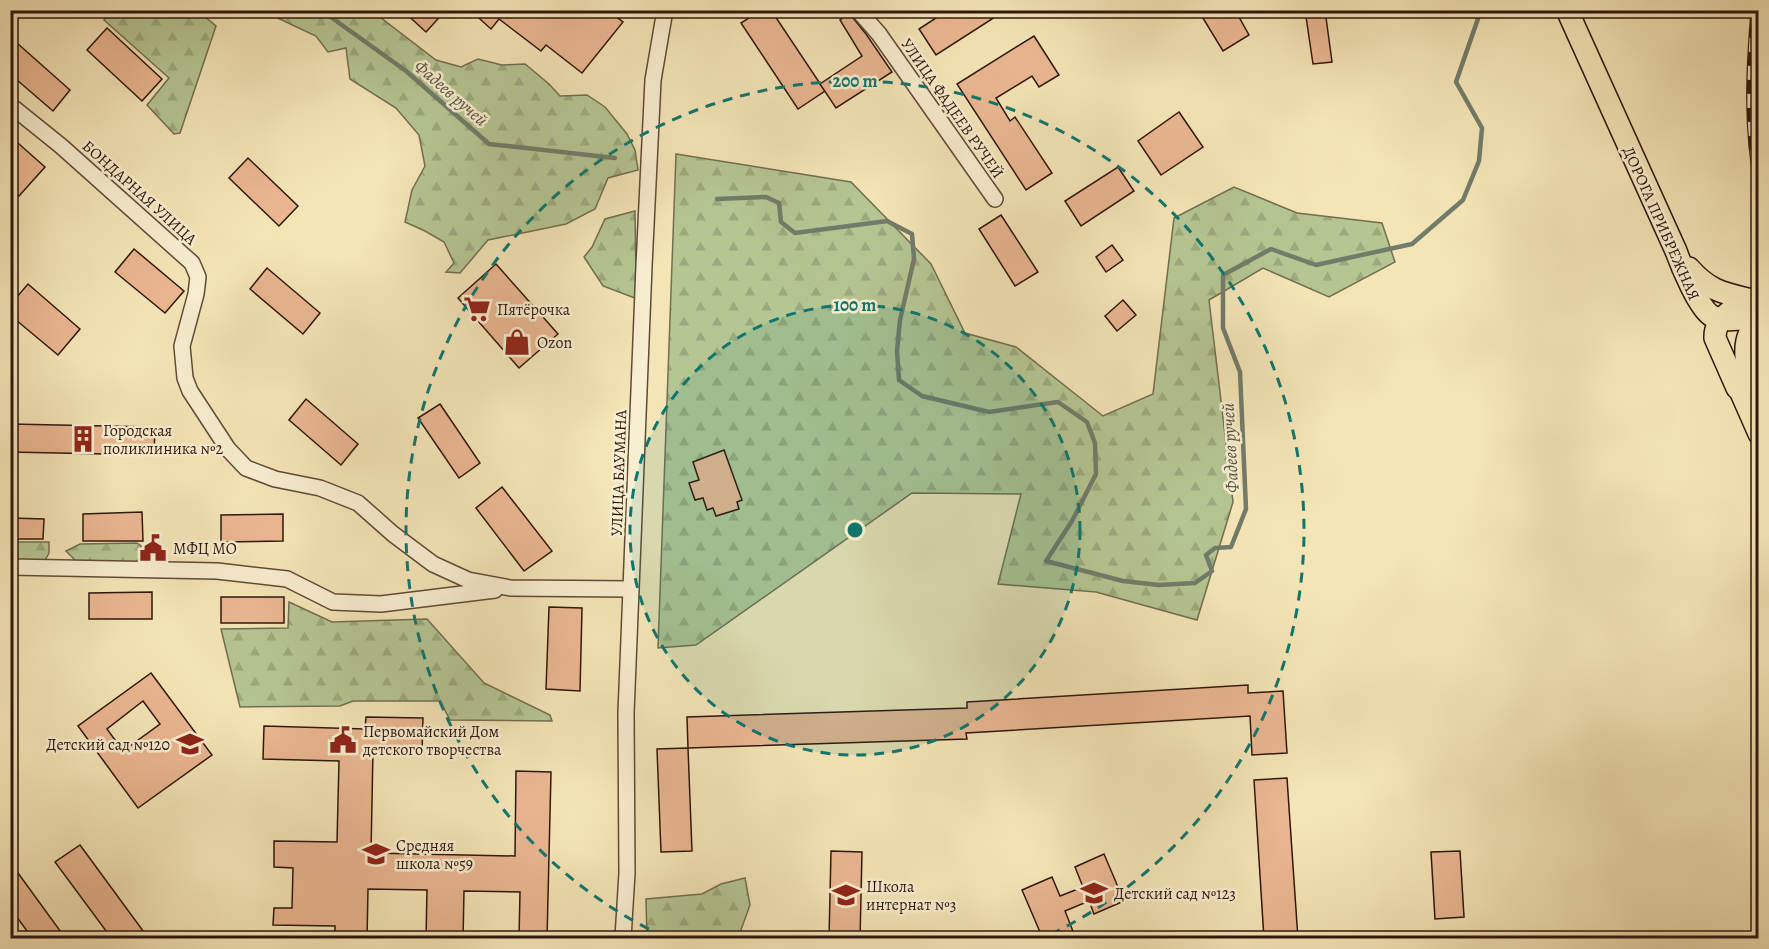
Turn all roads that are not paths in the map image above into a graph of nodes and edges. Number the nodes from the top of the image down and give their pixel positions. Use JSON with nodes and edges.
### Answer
{"nodes":[{"id":1,"x":665,"y":10,"type":"edge"},
{"id":2,"x":858,"y":10,"type":"edge"},
{"id":3,"x":1567,"y":10,"type":"edge"},
{"id":4,"x":10,"y":105,"type":"edge"},
{"id":5,"x":995,"y":199,"type":"dead end"},
{"id":6,"x":1676,"y":251,"type":"junction"},
{"id":7,"x":1684,"y":274,"type":"junction"},
{"id":8,"x":1757,"y":309,"type":"edge"},
{"id":9,"x":1722,"y":318,"type":"junction"},
{"id":10,"x":1737,"y":388,"type":"junction"},
{"id":11,"x":1758,"y":406,"type":"edge"},
{"id":12,"x":1758,"y":435,"type":"edge"},
{"id":13,"x":10,"y":567,"type":"edge"},
{"id":14,"x":510,"y":588,"type":"junction"},
{"id":15,"x":631,"y":589,"type":"junction"},
{"id":16,"x":623,"y":939,"type":"edge"}],
"edges":[{"from":1,"to":15,"type":"street","name":"УЛИЦА БАУМАНА"},
{"from":2,"to":5,"type":"street","name":"УЛИЦА ФАДЕЕВ РУЧЕЙ"},
{"from":3,"to":6,"type":"highway","name":"ДОРОГА ПРИБРЕЖНАЯ"},
{"from":4,"to":14,"type":"street","name":"БОНДАРНАЯ УЛИЦА"},
{"from":6,"to":7,"type":"highway","name":"ДОРОГА ПРИБРЕЖНАЯ"},
{"from":6,"to":8,"type":"highway"},
{"from":7,"to":9,"type":"highway"},
{"from":7,"to":10,"type":"main road","name":"ДОРОГА ПРИБРЕЖНАЯ"},
{"from":8,"to":9,"type":"highway"},
{"from":8,"to":11,"type":"main road"},
{"from":9,"to":10,"type":"highway"},
{"from":10,"to":12,"type":"main road","name":"ДОРОГА ПРИБРЕЖНАЯ"},
{"from":13,"to":14,"type":"street"},
{"from":14,"to":15,"type":"street","name":"БОНДАРНАЯ УЛИЦА"},
{"from":15,"to":16,"type":"street","name":"УЛИЦА БАУМАНА"}]}
